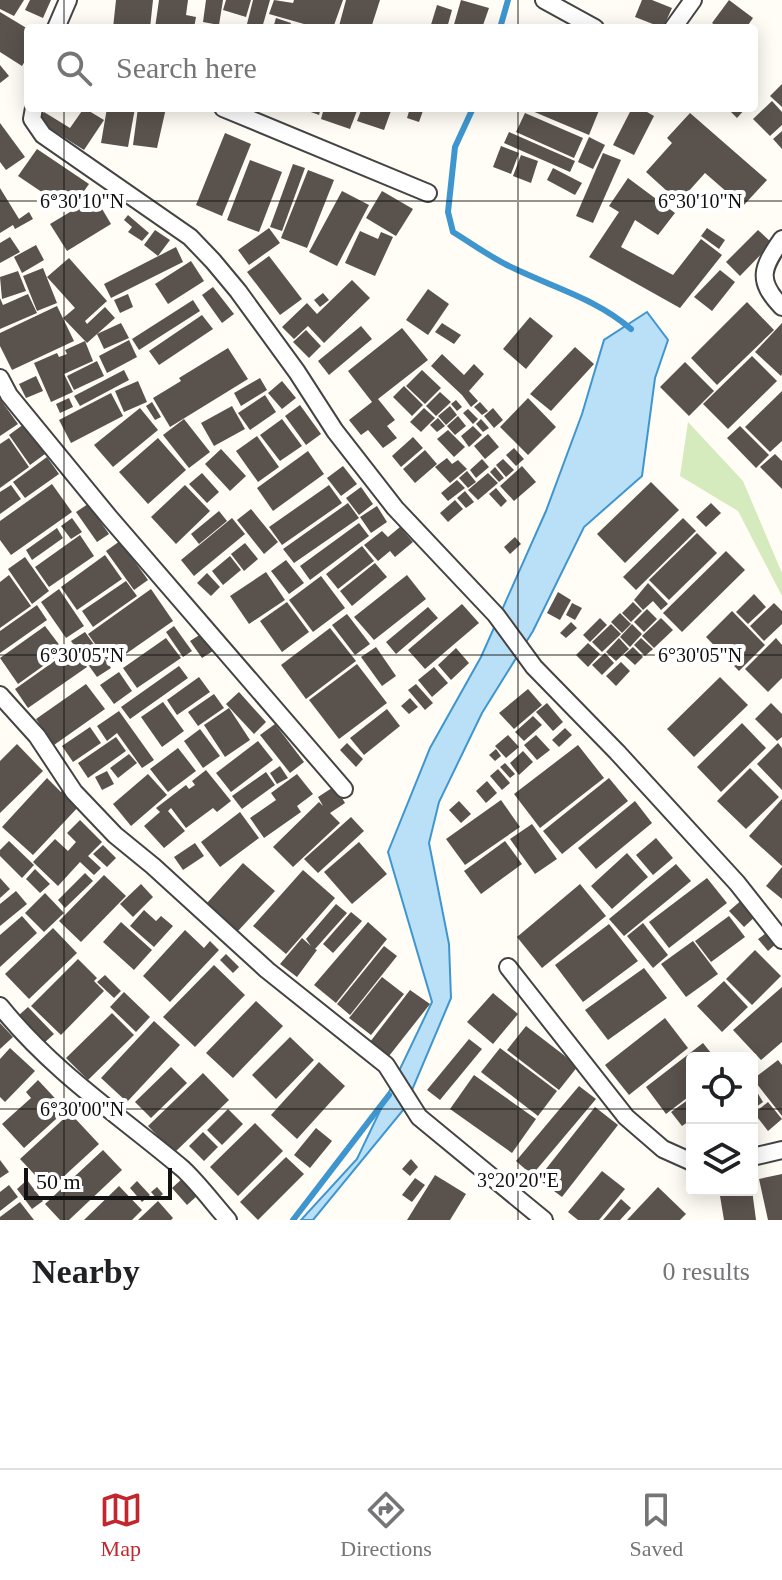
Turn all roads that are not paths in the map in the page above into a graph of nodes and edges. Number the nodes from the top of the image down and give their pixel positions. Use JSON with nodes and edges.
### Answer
{"nodes":[{"id":1,"x":68,"y":0,"type":"edge"},
{"id":2,"x":544,"y":0,"type":"edge"},
{"id":3,"x":693,"y":0,"type":"edge"},
{"id":4,"x":62,"y":24,"type":"edge"},
{"id":5,"x":588,"y":24,"type":"edge"},
{"id":6,"x":676,"y":24,"type":"edge"},
{"id":7,"x":33,"y":112,"type":"edge"},
{"id":8,"x":233,"y":112,"type":"edge"},
{"id":9,"x":428,"y":193,"type":"dead end"},
{"id":10,"x":782,"y":239,"type":"edge"},
{"id":11,"x":782,"y":307,"type":"edge"},
{"id":12,"x":0,"y":378,"type":"edge"},
{"id":13,"x":0,"y":695,"type":"edge"},
{"id":14,"x":344,"y":789,"type":"dead end"},
{"id":15,"x":782,"y":940,"type":"edge"},
{"id":16,"x":508,"y":967,"type":"dead end"},
{"id":17,"x":0,"y":1006,"type":"edge"},
{"id":18,"x":782,"y":1150,"type":"edge"},
{"id":19,"x":758,"y":1156,"type":"edge"},
{"id":20,"x":686,"y":1159,"type":"edge"},
{"id":21,"x":228,"y":1220,"type":"edge"},
{"id":22,"x":544,"y":1220,"type":"edge"}],
"edges":[{"from":1,"to":4,"type":"street"},
{"from":2,"to":5,"type":"street"},
{"from":3,"to":6,"type":"street"},
{"from":7,"to":15,"type":"street"},
{"from":8,"to":9,"type":"street"},
{"from":10,"to":11,"type":"street"},
{"from":12,"to":14,"type":"street"},
{"from":13,"to":22,"type":"street"},
{"from":16,"to":20,"type":"street"},
{"from":17,"to":21,"type":"street"},
{"from":18,"to":19,"type":"street"}]}
